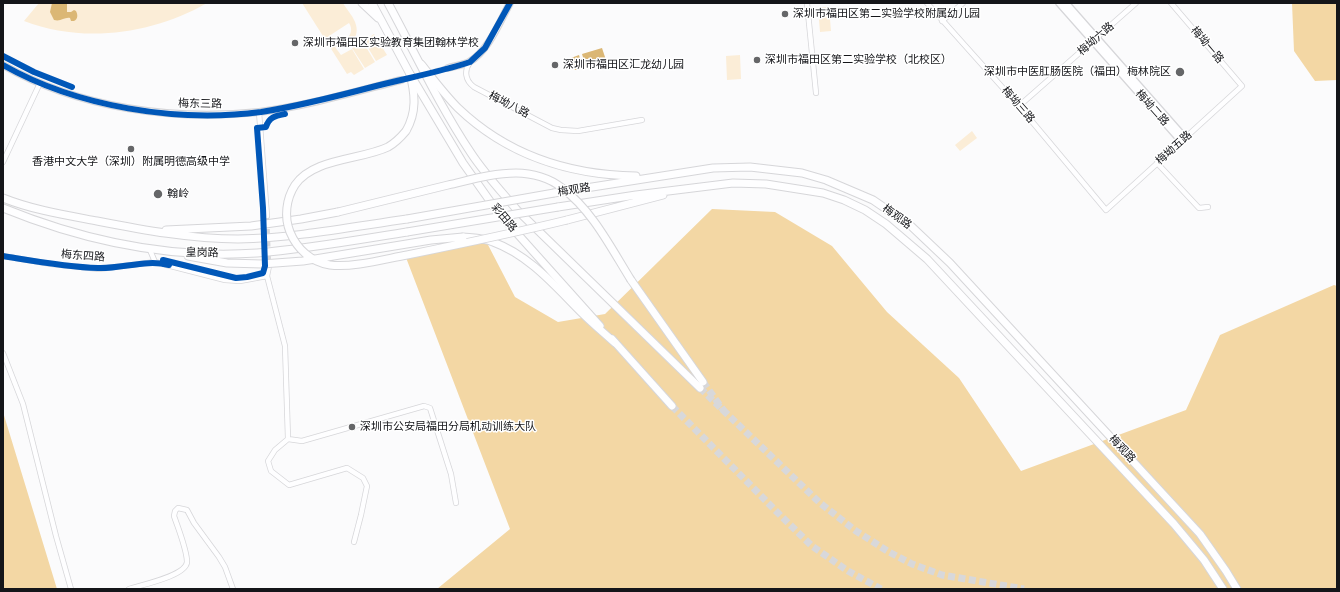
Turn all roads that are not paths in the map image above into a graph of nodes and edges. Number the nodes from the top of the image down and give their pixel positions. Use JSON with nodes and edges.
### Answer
{"nodes":[{"id":1,"x":362,"y":3,"type":"edge"},
{"id":2,"x":372,"y":3,"type":"edge"},
{"id":3,"x":388,"y":3,"type":"edge"},
{"id":4,"x":510,"y":3,"type":"edge"},
{"id":5,"x":807,"y":3,"type":"edge"},
{"id":6,"x":926,"y":3,"type":"edge"},
{"id":7,"x":963,"y":3,"type":"edge"},
{"id":8,"x":1059,"y":3,"type":"edge"},
{"id":9,"x":1066,"y":3,"type":"edge"},
{"id":10,"x":1136,"y":3,"type":"edge"},
{"id":11,"x":1171,"y":3,"type":"edge"},
{"id":12,"x":942,"y":21,"type":"junction"},
{"id":13,"x":383,"y":24,"type":"junction"},
{"id":14,"x":1095,"y":40,"type":"junction"},
{"id":15,"x":470,"y":62,"type":"junction"},
{"id":16,"x":421,"y":64,"type":"junction"},
{"id":17,"x":3,"y":65,"type":"edge"},
{"id":18,"x":448,"y":68,"type":"tunnel mouth"},
{"id":19,"x":410,"y":74,"type":"junction"},
{"id":20,"x":401,"y":80,"type":"tunnel mouth"},
{"id":21,"x":40,"y":83,"type":"junction"},
{"id":22,"x":1242,"y":86,"type":"joint"},
{"id":23,"x":816,"y":93,"type":"dead end"},
{"id":24,"x":1019,"y":106,"type":"junction"},
{"id":25,"x":259,"y":112,"type":"junction"},
{"id":26,"x":642,"y":120,"type":"dead end"},
{"id":27,"x":1183,"y":140,"type":"junction"},
{"id":28,"x":3,"y":162,"type":"edge"},
{"id":29,"x":1157,"y":164,"type":"junction"},
{"id":30,"x":669,"y":174,"type":"junction"},
{"id":31,"x":699,"y":187,"type":"junction"},
{"id":32,"x":3,"y":198,"type":"edge"},
{"id":33,"x":1208,"y":207,"type":"dead end"},
{"id":34,"x":3,"y":208,"type":"edge"},
{"id":35,"x":1106,"y":210,"type":"joint"},
{"id":36,"x":267,"y":216,"type":"tunnel mouth"},
{"id":37,"x":407,"y":219,"type":"joint"},
{"id":38,"x":148,"y":231,"type":"junction"},
{"id":39,"x":406,"y":232,"type":"joint"},
{"id":40,"x":150,"y":250,"type":"junction"},
{"id":41,"x":171,"y":252,"type":"junction"},
{"id":42,"x":3,"y":256,"type":"edge"},
{"id":43,"x":155,"y":262,"type":"junction"},
{"id":44,"x":265,"y":265,"type":"junction"},
{"id":45,"x":267,"y":276,"type":"junction"},
{"id":46,"x":615,"y":343,"type":"junction"},
{"id":47,"x":3,"y":352,"type":"edge"},
{"id":48,"x":672,"y":406,"type":"tunnel mouth"},
{"id":49,"x":288,"y":439,"type":"junction"},
{"id":50,"x":456,"y":503,"type":"dead end"},
{"id":51,"x":354,"y":542,"type":"dead end"},
{"id":52,"x":71,"y":589,"type":"edge"},
{"id":53,"x":129,"y":589,"type":"edge"},
{"id":54,"x":233,"y":589,"type":"edge"},
{"id":55,"x":1223,"y":589,"type":"edge"},
{"id":56,"x":1237,"y":589,"type":"edge"}],
"edges":[{"from":1,"to":13,"type":"main road"},
{"from":2,"to":13,"type":"main road","name":"彩田路"},
{"from":3,"to":16,"type":"main road","name":"彩田路"},
{"from":4,"to":15,"type":"street"},
{"from":5,"to":23,"type":"street"},
{"from":6,"to":12,"type":"street","name":"梅坳三路"},
{"from":7,"to":12,"type":"street"},
{"from":8,"to":14,"type":"street","name":"梅坳二路"},
{"from":9,"to":14,"type":"street","name":"梅坳二路"},
{"from":10,"to":14,"type":"street","name":"梅坳六路"},
{"from":11,"to":22,"type":"street","name":"梅坳一路"},
{"from":12,"to":24,"type":"street","name":"梅坳三路"},
{"from":13,"to":19,"type":"main road","name":"彩田路"},
{"from":14,"to":24,"type":"street","name":"梅坳六路"},
{"from":14,"to":27,"type":"street","name":"梅坳二路"},
{"from":15,"to":18,"type":"street"},
{"from":15,"to":26,"type":"street","name":"梅坳八路"},
{"from":16,"to":30,"type":"main road"},
{"from":16,"to":38,"type":"main road","name":"彩田路","bridge":true},
{"from":17,"to":21,"type":"street","name":"梅东三路"},
{"from":19,"to":31,"type":"main road","bridge":true},
{"from":19,"to":46,"type":"main road","name":"彩田路"},
{"from":20,"to":25,"type":"street","name":"梅东三路"},
{"from":21,"to":25,"type":"street","name":"梅东三路"},
{"from":21,"to":28,"type":"street"},
{"from":22,"to":27,"type":"street","name":"梅坳五路"},
{"from":24,"to":35,"type":"street","name":"梅坳三路"},
{"from":25,"to":36,"type":"street"},
{"from":27,"to":29,"type":"street","name":"梅坳五路"},
{"from":29,"to":33,"type":"street"},
{"from":29,"to":35,"type":"street","name":"梅坳五路"},
{"from":30,"to":37,"type":"main road","name":"梅观路","bridge":true},
{"from":30,"to":56,"type":"main road","name":"梅观路"},
{"from":31,"to":39,"type":"main road","name":"梅观路","bridge":true},
{"from":31,"to":55,"type":"main road","name":"梅观路"},
{"from":32,"to":38,"type":"main road","name":"皇岗路"},
{"from":34,"to":40,"type":"main road","name":"皇岗路"},
{"from":37,"to":38,"type":"main road","name":"皇岗路"},
{"from":39,"to":41,"type":"main road","name":"皇岗路"},
{"from":40,"to":41,"type":"main road","name":"皇岗路"},
{"from":40,"to":43,"type":"street"},
{"from":41,"to":44,"type":"main road"},
{"from":42,"to":43,"type":"street","name":"梅东四路"},
{"from":43,"to":45,"type":"street","name":"梅东四路"},
{"from":44,"to":45,"type":"street"},
{"from":44,"to":46,"type":"main road","bridge":true},
{"from":45,"to":49,"type":"street"},
{"from":46,"to":48,"type":"main road","name":"彩田路"},
{"from":47,"to":52,"type":"street"},
{"from":49,"to":50,"type":"street"},
{"from":49,"to":51,"type":"street"},
{"from":53,"to":54,"type":"street"}]}
